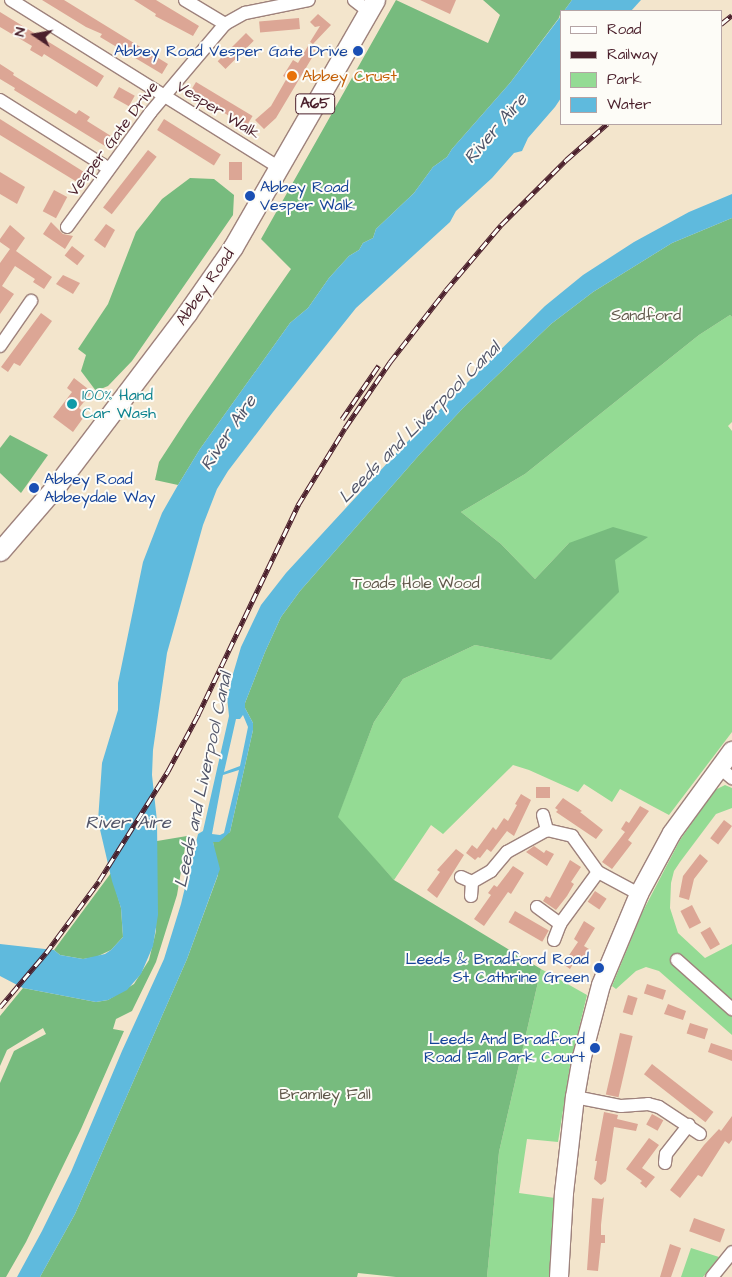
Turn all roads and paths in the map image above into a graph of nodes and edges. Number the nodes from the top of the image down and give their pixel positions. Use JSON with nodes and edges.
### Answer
{"nodes":[{"id":1,"x":11,"y":0,"type":"edge"},
{"id":2,"x":185,"y":0,"type":"edge"},
{"id":3,"x":310,"y":0,"type":"edge"},
{"id":4,"x":366,"y":4,"type":"edge"},
{"id":5,"x":261,"y":5,"type":"edge"},
{"id":6,"x":225,"y":24,"type":"junction"},
{"id":7,"x":165,"y":95,"type":"junction"},
{"id":8,"x":0,"y":100,"type":"edge"},
{"id":9,"x":108,"y":168,"type":"junction"},
{"id":10,"x":280,"y":168,"type":"junction"},
{"id":11,"x":67,"y":227,"type":"dead end"},
{"id":12,"x":31,"y":301,"type":"dead end"},
{"id":13,"x":0,"y":346,"type":"edge"},
{"id":14,"x":0,"y":551,"type":"edge"},
{"id":15,"x":732,"y":752,"type":"edge"},
{"id":16,"x":726,"y":773,"type":"edge"},
{"id":17,"x":543,"y":815,"type":"dead end"},
{"id":18,"x":547,"y":830,"type":"junction"},
{"id":19,"x":598,"y":872,"type":"junction"},
{"id":20,"x":639,"y":894,"type":"junction"},
{"id":21,"x":471,"y":896,"type":"dead end"},
{"id":22,"x":537,"y":907,"type":"dead end"},
{"id":23,"x":560,"y":924,"type":"junction"},
{"id":24,"x":554,"y":940,"type":"dead end"},
{"id":25,"x":677,"y":960,"type":"dead end"},
{"id":26,"x":732,"y":1009,"type":"edge"},
{"id":27,"x":575,"y":1098,"type":"junction"},
{"id":28,"x":688,"y":1126,"type":"junction"},
{"id":29,"x":700,"y":1134,"type":"dead end"},
{"id":30,"x":665,"y":1163,"type":"dead end"},
{"id":31,"x":732,"y":1252,"type":"edge"},
{"id":32,"x":559,"y":1277,"type":"edge"},
{"id":33,"x":712,"y":1277,"type":"edge"}],
"edges":[{"from":1,"to":7,"type":"street","name":"Vesper Walk"},
{"from":2,"to":6,"type":"street"},
{"from":3,"to":5,"type":"street","name":"Vesper Gate Drive"},
{"from":4,"to":10,"type":"main road","name":"Abbey Road","number":"A65"},
{"from":5,"to":6,"type":"street","name":"Vesper Gate Drive"},
{"from":6,"to":7,"type":"street","name":"Vesper Gate Drive"},
{"from":7,"to":9,"type":"street","name":"Vesper Gate Drive"},
{"from":7,"to":10,"type":"street","name":"Vesper Walk"},
{"from":8,"to":9,"type":"street"},
{"from":9,"to":11,"type":"street","name":"Vesper Gate Drive"},
{"from":10,"to":14,"type":"main road","name":"Abbey Road","number":"A65"},
{"from":12,"to":13,"type":"street"},
{"from":15,"to":16,"type":"main road"},
{"from":16,"to":20,"type":"main road"},
{"from":17,"to":18,"type":"street"},
{"from":18,"to":19,"type":"street"},
{"from":18,"to":21,"type":"street"},
{"from":19,"to":20,"type":"street"},
{"from":19,"to":23,"type":"street"},
{"from":20,"to":27,"type":"main road"},
{"from":22,"to":23,"type":"street"},
{"from":23,"to":24,"type":"street"},
{"from":25,"to":26,"type":"street"},
{"from":27,"to":28,"type":"street"},
{"from":27,"to":32,"type":"main road"},
{"from":28,"to":29,"type":"street"},
{"from":28,"to":30,"type":"street"},
{"from":31,"to":33,"type":"street"}]}
